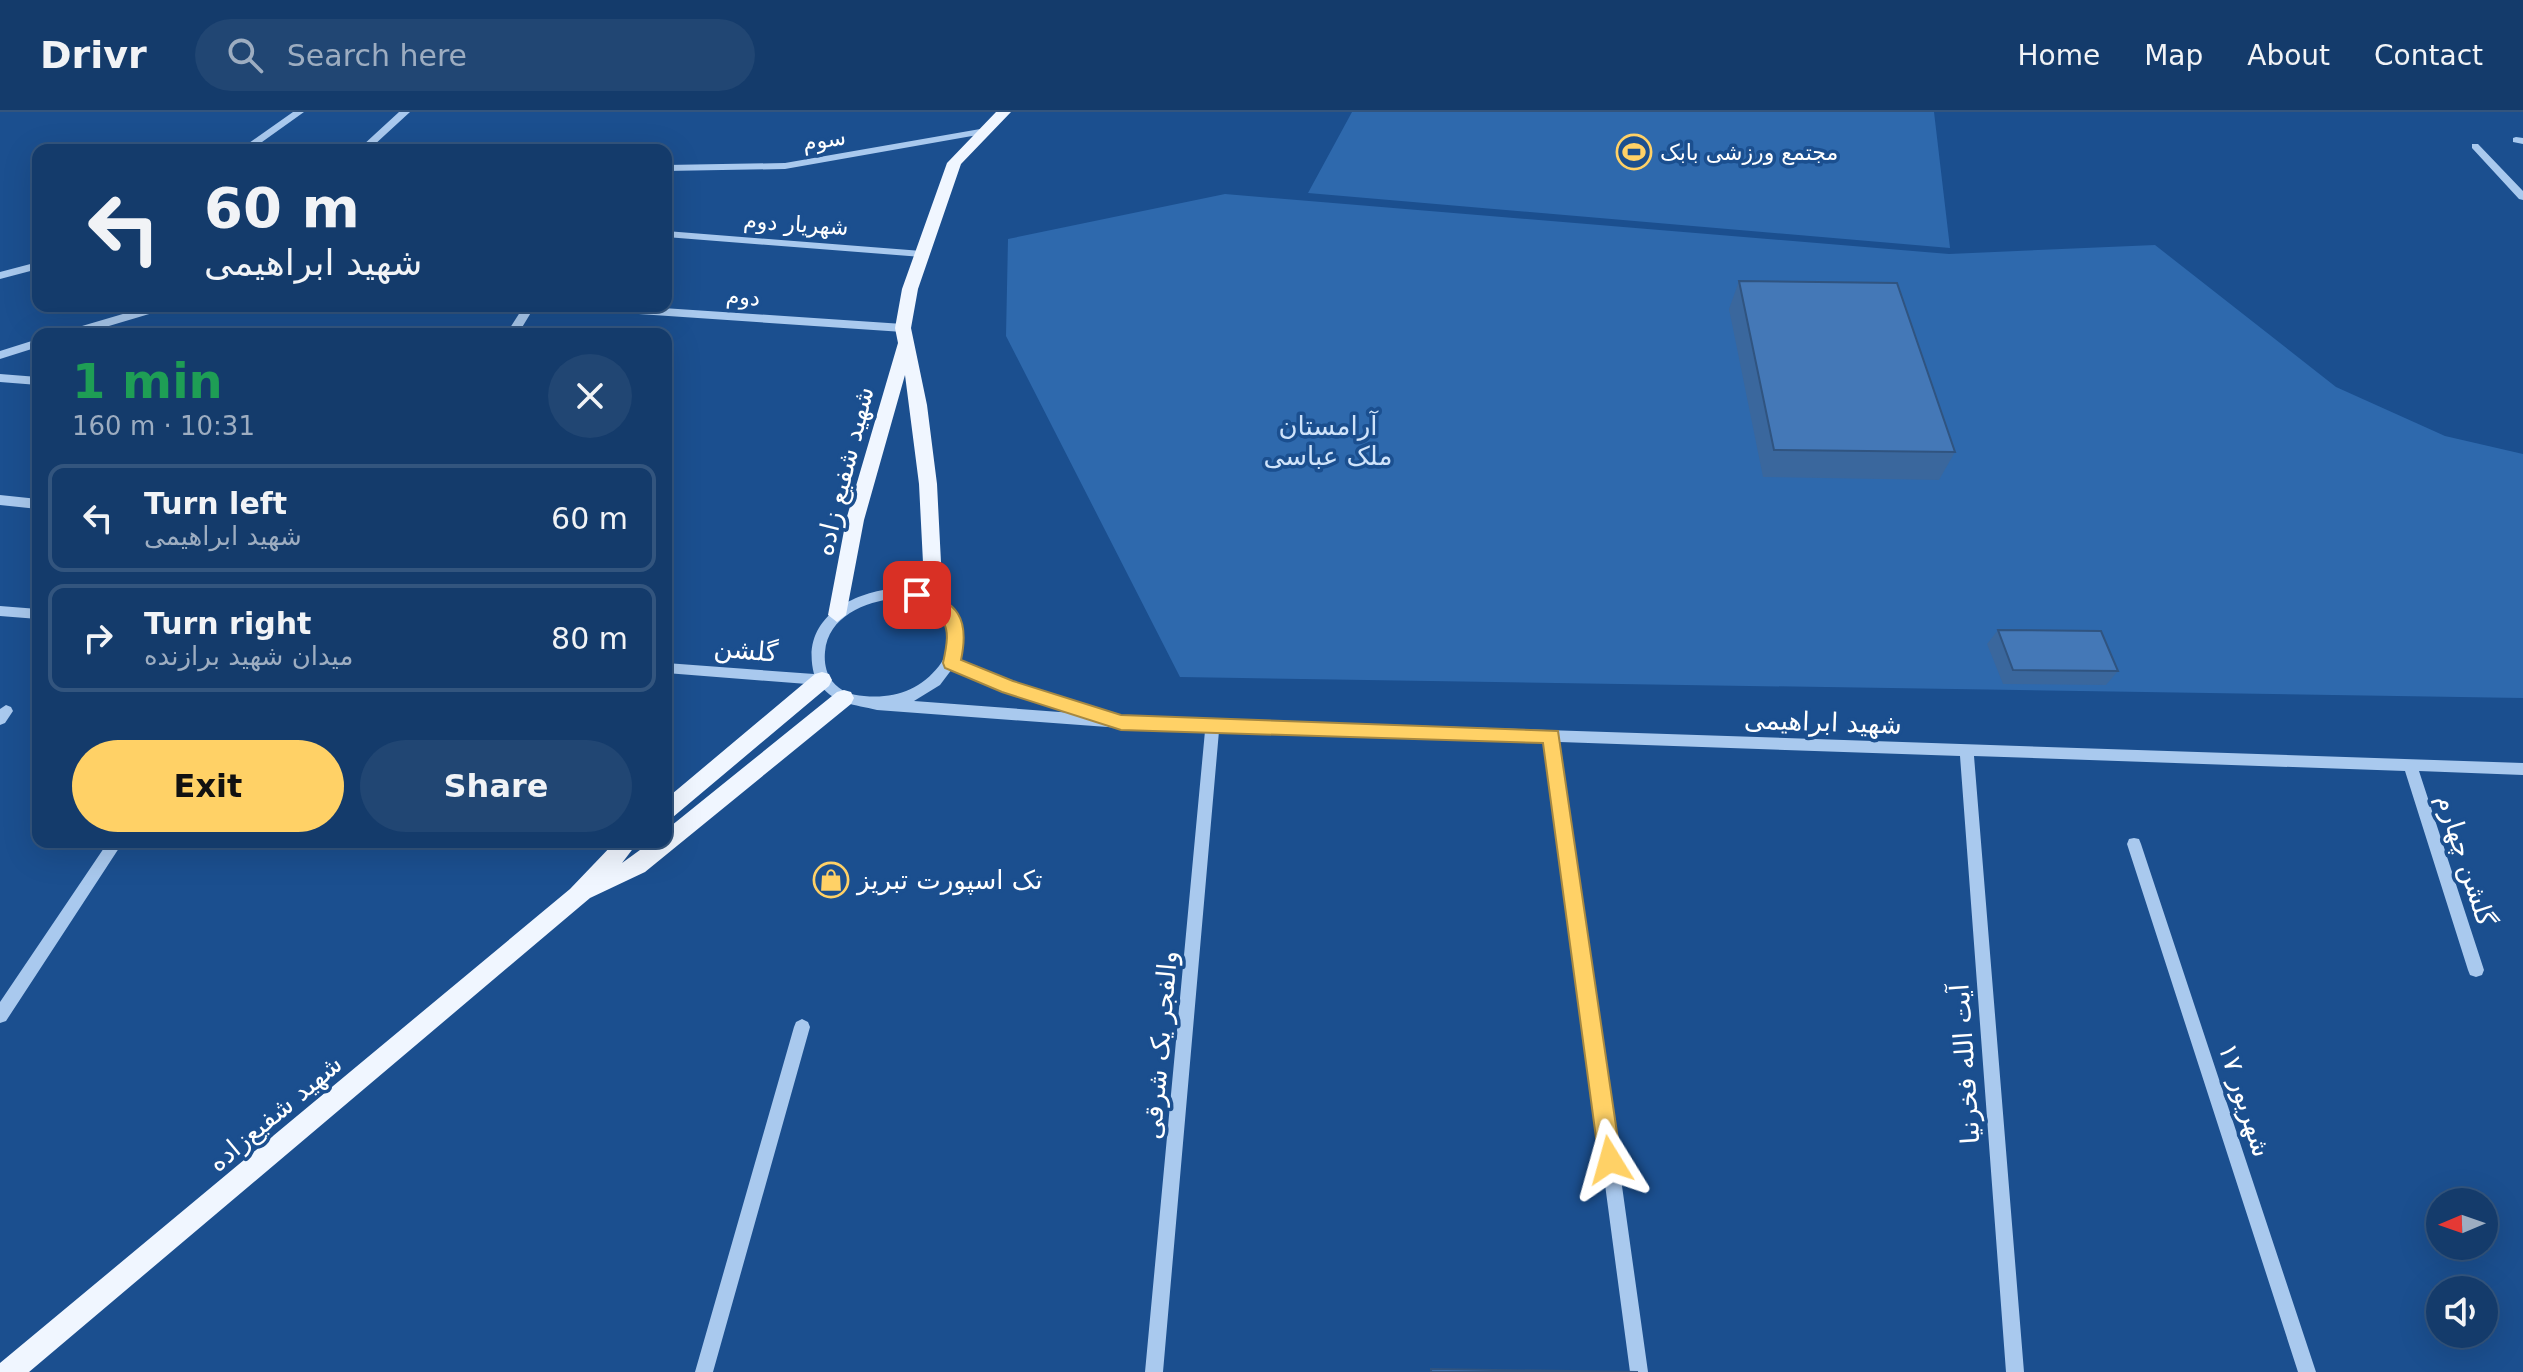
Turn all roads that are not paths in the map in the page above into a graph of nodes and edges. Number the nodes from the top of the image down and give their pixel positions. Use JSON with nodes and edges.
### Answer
{"nodes":[{"id":1,"x":299,"y":112,"type":"edge"},
{"id":2,"x":405,"y":112,"type":"edge"},
{"id":3,"x":1004,"y":112,"type":"edge"},
{"id":4,"x":986,"y":131,"type":"junction"},
{"id":5,"x":253,"y":144,"type":"edge"},
{"id":6,"x":369,"y":144,"type":"edge"},
{"id":7,"x":2475,"y":146,"type":"dead end"},
{"id":8,"x":672,"y":168,"type":"edge"},
{"id":9,"x":2523,"y":197,"type":"edge"},
{"id":10,"x":672,"y":234,"type":"edge"},
{"id":11,"x":922,"y":254,"type":"junction"},
{"id":12,"x":32,"y":267,"type":"edge"},
{"id":13,"x":0,"y":276,"type":"edge"},
{"id":14,"x":142,"y":312,"type":"edge"},
{"id":15,"x":647,"y":312,"type":"edge"},
{"id":16,"x":89,"y":328,"type":"edge"},
{"id":17,"x":904,"y":335,"type":"junction"},
{"id":18,"x":32,"y":345,"type":"edge"},
{"id":19,"x":0,"y":355,"type":"edge"},
{"id":20,"x":0,"y":378,"type":"edge"},
{"id":21,"x":32,"y":381,"type":"edge"},
{"id":22,"x":0,"y":500,"type":"edge"},
{"id":23,"x":32,"y":503,"type":"edge"},
{"id":24,"x":934,"y":602,"type":"junction"},
{"id":25,"x":0,"y":611,"type":"edge"},
{"id":26,"x":32,"y":614,"type":"edge"},
{"id":27,"x":837,"y":615,"type":"junction"},
{"id":28,"x":951,"y":663,"type":"junction"},
{"id":29,"x":672,"y":668,"type":"edge"},
{"id":30,"x":822,"y":680,"type":"junction"},
{"id":31,"x":844,"y":698,"type":"junction"},
{"id":32,"x":877,"y":704,"type":"junction"},
{"id":33,"x":1121,"y":722,"type":"junction"},
{"id":34,"x":1213,"y":723,"type":"junction"},
{"id":35,"x":1552,"y":736,"type":"junction"},
{"id":36,"x":1967,"y":751,"type":"junction"},
{"id":37,"x":2410,"y":765,"type":"junction"},
{"id":38,"x":2523,"y":769,"type":"edge"},
{"id":39,"x":672,"y":806,"type":"edge"},
{"id":40,"x":672,"y":837,"type":"edge"},
{"id":41,"x":2134,"y":844,"type":"dead end"},
{"id":42,"x":112,"y":848,"type":"edge"},
{"id":43,"x":622,"y":848,"type":"edge"},
{"id":44,"x":659,"y":848,"type":"edge"},
{"id":45,"x":578,"y":896,"type":"junction"},
{"id":46,"x":2476,"y":970,"type":"dead end"},
{"id":47,"x":3,"y":1006,"type":"edge"},
{"id":48,"x":802,"y":1027,"type":"dead end"},
{"id":49,"x":9,"y":1372,"type":"edge"},
{"id":50,"x":704,"y":1372,"type":"edge"},
{"id":51,"x":1154,"y":1372,"type":"edge"},
{"id":52,"x":1639,"y":1372,"type":"edge"},
{"id":53,"x":2015,"y":1372,"type":"edge"},
{"id":54,"x":2307,"y":1372,"type":"edge"}],
"edges":[{"from":1,"to":5,"type":"street"},
{"from":2,"to":6,"type":"street"},
{"from":3,"to":4,"type":"main road","name":"شهید شفیع زاده"},
{"from":4,"to":8,"type":"street","name":"سوم"},
{"from":4,"to":11,"type":"main road","name":"شهید شفیع زاده"},
{"from":7,"to":9,"type":"street"},
{"from":10,"to":11,"type":"street","name":"شهریار دوم"},
{"from":11,"to":17,"type":"main road","name":"شهید شفیع زاده"},
{"from":12,"to":13,"type":"street"},
{"from":14,"to":16,"type":"street"},
{"from":15,"to":17,"type":"street","name":"دوم"},
{"from":17,"to":24,"type":"main road","name":"شهید شفیع زاده"},
{"from":17,"to":27,"type":"main road","name":"شهید شفیع زاده"},
{"from":18,"to":19,"type":"street"},
{"from":20,"to":21,"type":"street"},
{"from":22,"to":23,"type":"street"},
{"from":24,"to":27,"type":"street"},
{"from":24,"to":28,"type":"street"},
{"from":25,"to":26,"type":"street"},
{"from":27,"to":30,"type":"street"},
{"from":28,"to":32,"type":"street"},
{"from":28,"to":33,"type":"street","name":"شهید ابراهیمی"},
{"from":29,"to":30,"type":"street","name":"گلشن"},
{"from":30,"to":31,"type":"street"},
{"from":30,"to":39,"type":"main road"},
{"from":31,"to":32,"type":"street"},
{"from":31,"to":40,"type":"main road","name":"شهید شفیع‌زاده"},
{"from":32,"to":33,"type":"street","name":"شهید ابراهیمی"},
{"from":33,"to":34,"type":"street","name":"شهید ابراهیمی"},
{"from":34,"to":35,"type":"street","name":"شهید ابراهیمی"},
{"from":34,"to":51,"type":"street","name":"والفجر یک شرقی"},
{"from":35,"to":36,"type":"street","name":"شهید ابراهیمی"},
{"from":35,"to":52,"type":"street"},
{"from":36,"to":37,"type":"street","name":"شهید ابراهیمی"},
{"from":36,"to":53,"type":"street","name":"آیت الله فخرنیا"},
{"from":37,"to":38,"type":"street","name":"شهید ابراهیمی"},
{"from":37,"to":46,"type":"street","name":"گلشن چهارم"},
{"from":41,"to":54,"type":"street","name":"۱۷ شهریور"},
{"from":42,"to":47,"type":"street"},
{"from":43,"to":45,"type":"main road","name":"شهید شفیع‌زاده"},
{"from":44,"to":45,"type":"main road","name":"شهید شفیع‌زاده"},
{"from":45,"to":49,"type":"main road","name":"شهید شفیع‌زاده"},
{"from":48,"to":50,"type":"street"}]}
